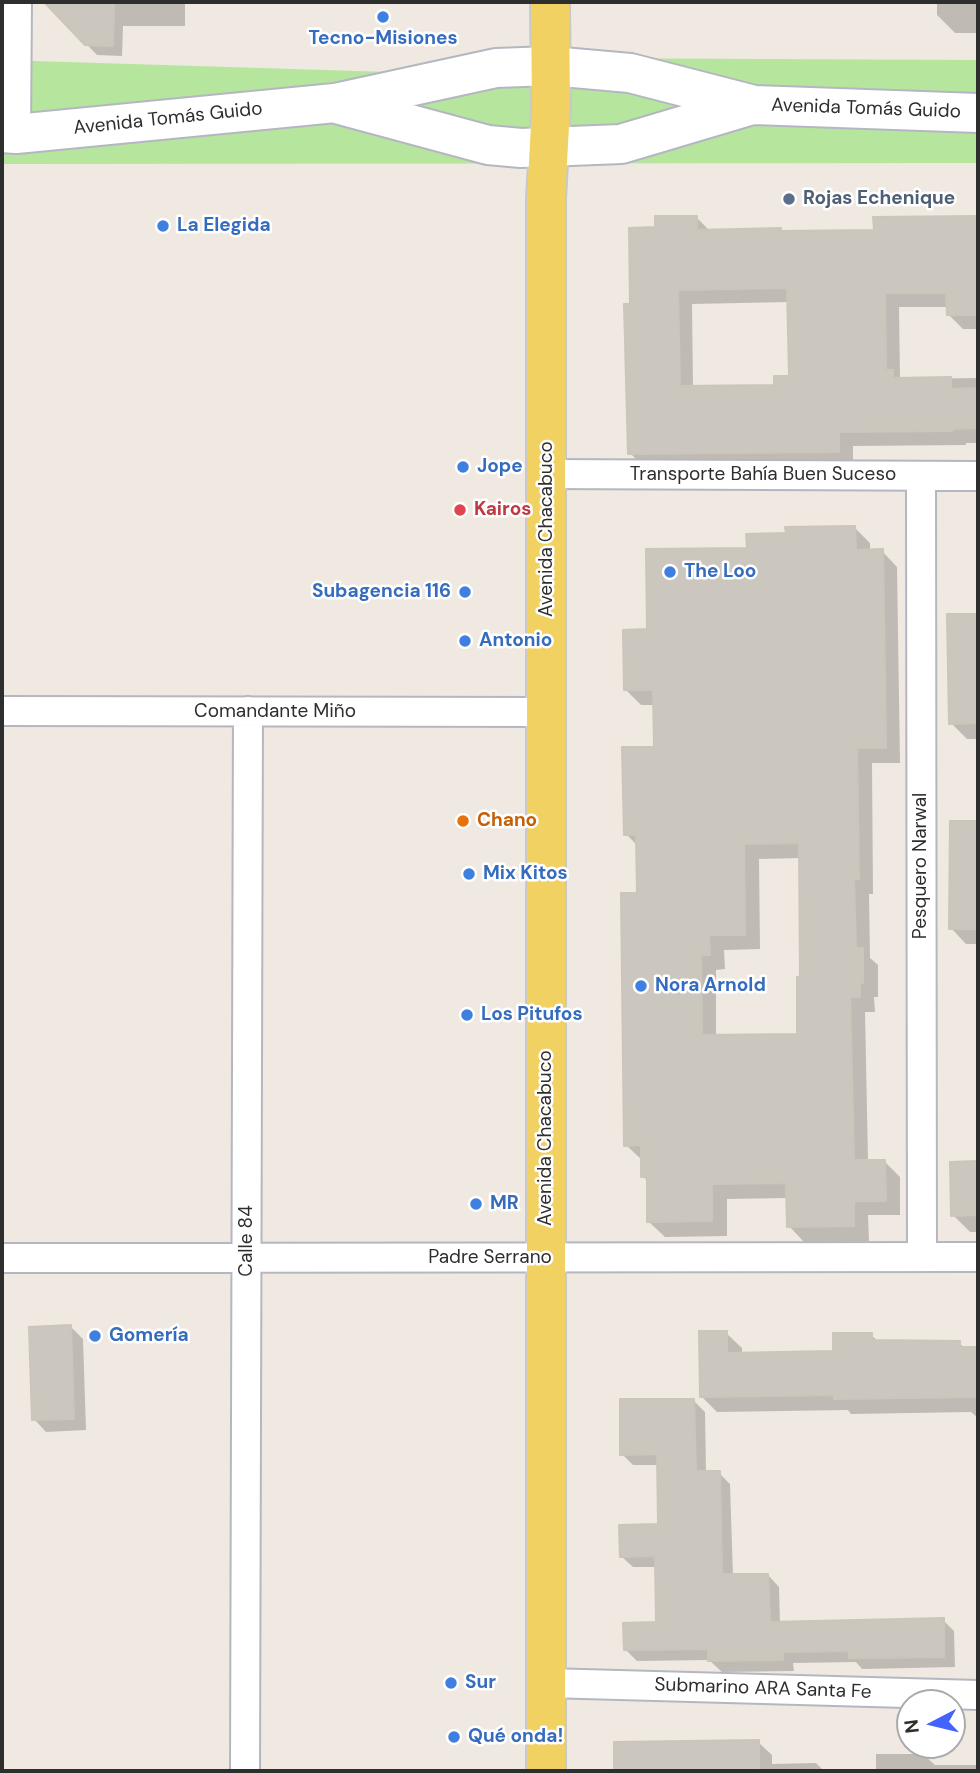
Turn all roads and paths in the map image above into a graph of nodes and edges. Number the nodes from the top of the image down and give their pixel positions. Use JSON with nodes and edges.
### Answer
{"nodes":[{"id":1,"x":17,"y":2,"type":"edge"},
{"id":2,"x":550,"y":2,"type":"edge"},
{"id":3,"x":551,"y":66,"type":"junction"},
{"id":4,"x":335,"y":103,"type":"junction"},
{"id":5,"x":754,"y":105,"type":"junction"},
{"id":6,"x":978,"y":113,"type":"edge"},
{"id":7,"x":9,"y":134,"type":"edge"},
{"id":8,"x":548,"y":148,"type":"junction"},
{"id":9,"x":547,"y":474,"type":"junction"},
{"id":10,"x":920,"y":476,"type":"junction"},
{"id":11,"x":978,"y":476,"type":"edge"},
{"id":12,"x":2,"y":711,"type":"edge"},
{"id":13,"x":248,"y":711,"type":"junction"},
{"id":14,"x":548,"y":712,"type":"junction"},
{"id":15,"x":922,"y":1257,"type":"junction"},
{"id":16,"x":978,"y":1257,"type":"edge"},
{"id":17,"x":2,"y":1258,"type":"edge"},
{"id":18,"x":247,"y":1258,"type":"junction"},
{"id":19,"x":545,"y":1258,"type":"junction"},
{"id":20,"x":547,"y":1683,"type":"junction"},
{"id":21,"x":978,"y":1695,"type":"edge"},
{"id":22,"x":245,"y":1771,"type":"edge"},
{"id":23,"x":546,"y":1771,"type":"edge"}],
"edges":[{"from":1,"to":7,"type":"street"},
{"from":2,"to":3,"type":"main road","name":"Avenida Chacabuco"},
{"from":3,"to":4,"type":"main road","name":"Avenida Tomás Guido"},
{"from":3,"to":5,"type":"main road","name":"Avenida Tomás Guido"},
{"from":3,"to":8,"type":"main road","name":"Avenida Chacabuco"},
{"from":4,"to":7,"type":"main road","name":"Avenida Tomás Guido"},
{"from":4,"to":8,"type":"main road","name":"Avenida Tomás Guido"},
{"from":5,"to":6,"type":"main road","name":"Avenida Tomás Guido"},
{"from":5,"to":8,"type":"main road","name":"Avenida Tomás Guido"},
{"from":8,"to":9,"type":"main road","name":"Avenida Chacabuco"},
{"from":9,"to":10,"type":"street","name":"Transporte Bahía Buen Suceso"},
{"from":9,"to":14,"type":"main road","name":"Avenida Chacabuco"},
{"from":10,"to":11,"type":"street","name":"Transporte Bahía Buen Suceso"},
{"from":10,"to":15,"type":"street","name":"Pesquero Narwal"},
{"from":12,"to":13,"type":"street","name":"Comandante Miño"},
{"from":13,"to":14,"type":"street","name":"Comandante Miño"},
{"from":13,"to":18,"type":"street","name":"Calle 84"},
{"from":14,"to":19,"type":"main road","name":"Avenida Chacabuco"},
{"from":15,"to":16,"type":"street","name":"Padre Serrano"},
{"from":15,"to":19,"type":"street","name":"Padre Serrano"},
{"from":17,"to":18,"type":"street","name":"Padre Serrano"},
{"from":18,"to":19,"type":"street","name":"Padre Serrano"},
{"from":18,"to":22,"type":"street","name":"Calle 84"},
{"from":19,"to":20,"type":"main road","name":"Avenida Chacabuco"},
{"from":20,"to":21,"type":"street","name":"Submarino ARA Santa Fe"},
{"from":20,"to":23,"type":"main road","name":"Avenida Chacabuco"}]}
